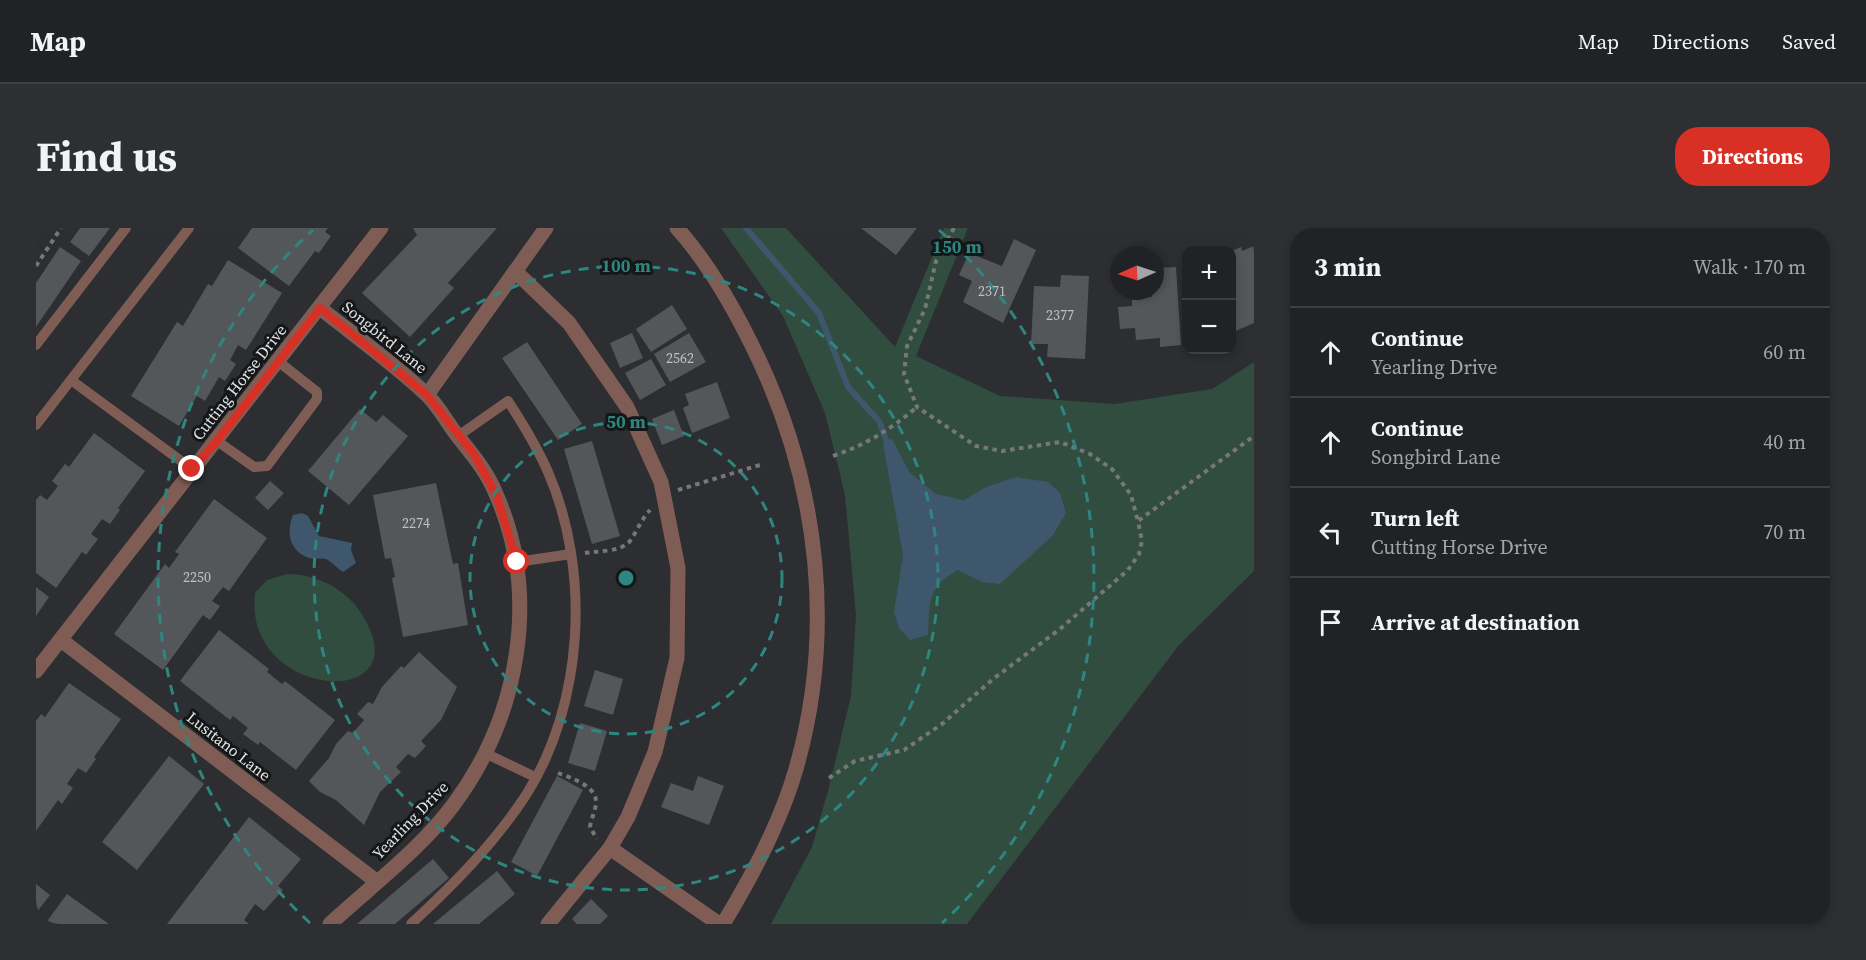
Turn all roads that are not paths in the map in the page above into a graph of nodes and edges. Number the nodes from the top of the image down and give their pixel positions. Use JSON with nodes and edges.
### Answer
{"nodes":[{"id":1,"x":126,"y":228,"type":"edge"},
{"id":2,"x":189,"y":228,"type":"edge"},
{"id":3,"x":381,"y":228,"type":"edge"},
{"id":4,"x":546,"y":228,"type":"edge"},
{"id":5,"x":677,"y":228,"type":"edge"},
{"id":6,"x":514,"y":271,"type":"junction"},
{"id":7,"x":320,"y":308,"type":"junction"},
{"id":8,"x":36,"y":345,"type":"edge"},
{"id":9,"x":279,"y":362,"type":"junction"},
{"id":10,"x":71,"y":380,"type":"junction"},
{"id":11,"x":427,"y":395,"type":"junction"},
{"id":12,"x":36,"y":425,"type":"edge"},
{"id":13,"x":458,"y":436,"type":"junction"},
{"id":14,"x":217,"y":441,"type":"junction"},
{"id":15,"x":192,"y":469,"type":"junction"},
{"id":16,"x":571,"y":554,"type":"junction"},
{"id":17,"x":517,"y":562,"type":"junction"},
{"id":18,"x":61,"y":640,"type":"junction"},
{"id":19,"x":36,"y":671,"type":"edge"},
{"id":20,"x":487,"y":754,"type":"junction"},
{"id":21,"x":534,"y":777,"type":"junction"},
{"id":22,"x":610,"y":848,"type":"junction"},
{"id":23,"x":376,"y":881,"type":"junction"},
{"id":24,"x":330,"y":924,"type":"edge"},
{"id":25,"x":411,"y":924,"type":"edge"},
{"id":26,"x":548,"y":924,"type":"edge"},
{"id":27,"x":721,"y":924,"type":"edge"}],
"edges":[{"from":1,"to":8,"type":"lane"},
{"from":2,"to":10,"type":"lane"},
{"from":3,"to":7,"type":"street","name":"Cutting Horse Drive"},
{"from":4,"to":6,"type":"street"},
{"from":5,"to":27,"type":"street"},
{"from":6,"to":11,"type":"street"},
{"from":6,"to":22,"type":"street"},
{"from":7,"to":9,"type":"street","name":"Cutting Horse Drive"},
{"from":7,"to":11,"type":"street","name":"Songbird Lane"},
{"from":9,"to":14,"type":"street","name":"Cutting Horse Drive"},
{"from":9,"to":14,"type":"lane"},
{"from":10,"to":12,"type":"lane"},
{"from":10,"to":15,"type":"lane"},
{"from":11,"to":13,"type":"street","name":"Yearling Drive"},
{"from":13,"to":16,"type":"lane"},
{"from":13,"to":17,"type":"street","name":"Yearling Drive"},
{"from":14,"to":15,"type":"street","name":"Cutting Horse Drive"},
{"from":15,"to":18,"type":"street","name":"Cutting Horse Drive"},
{"from":16,"to":17,"type":"lane"},
{"from":16,"to":21,"type":"lane"},
{"from":17,"to":20,"type":"street","name":"Yearling Drive"},
{"from":18,"to":19,"type":"street","name":"Cutting Horse Drive"},
{"from":18,"to":23,"type":"street","name":"Lusitano Lane"},
{"from":20,"to":21,"type":"lane"},
{"from":20,"to":23,"type":"street","name":"Yearling Drive"},
{"from":21,"to":25,"type":"lane"},
{"from":22,"to":26,"type":"street"},
{"from":22,"to":27,"type":"street"},
{"from":23,"to":24,"type":"street","name":"Yearling Drive"}]}
